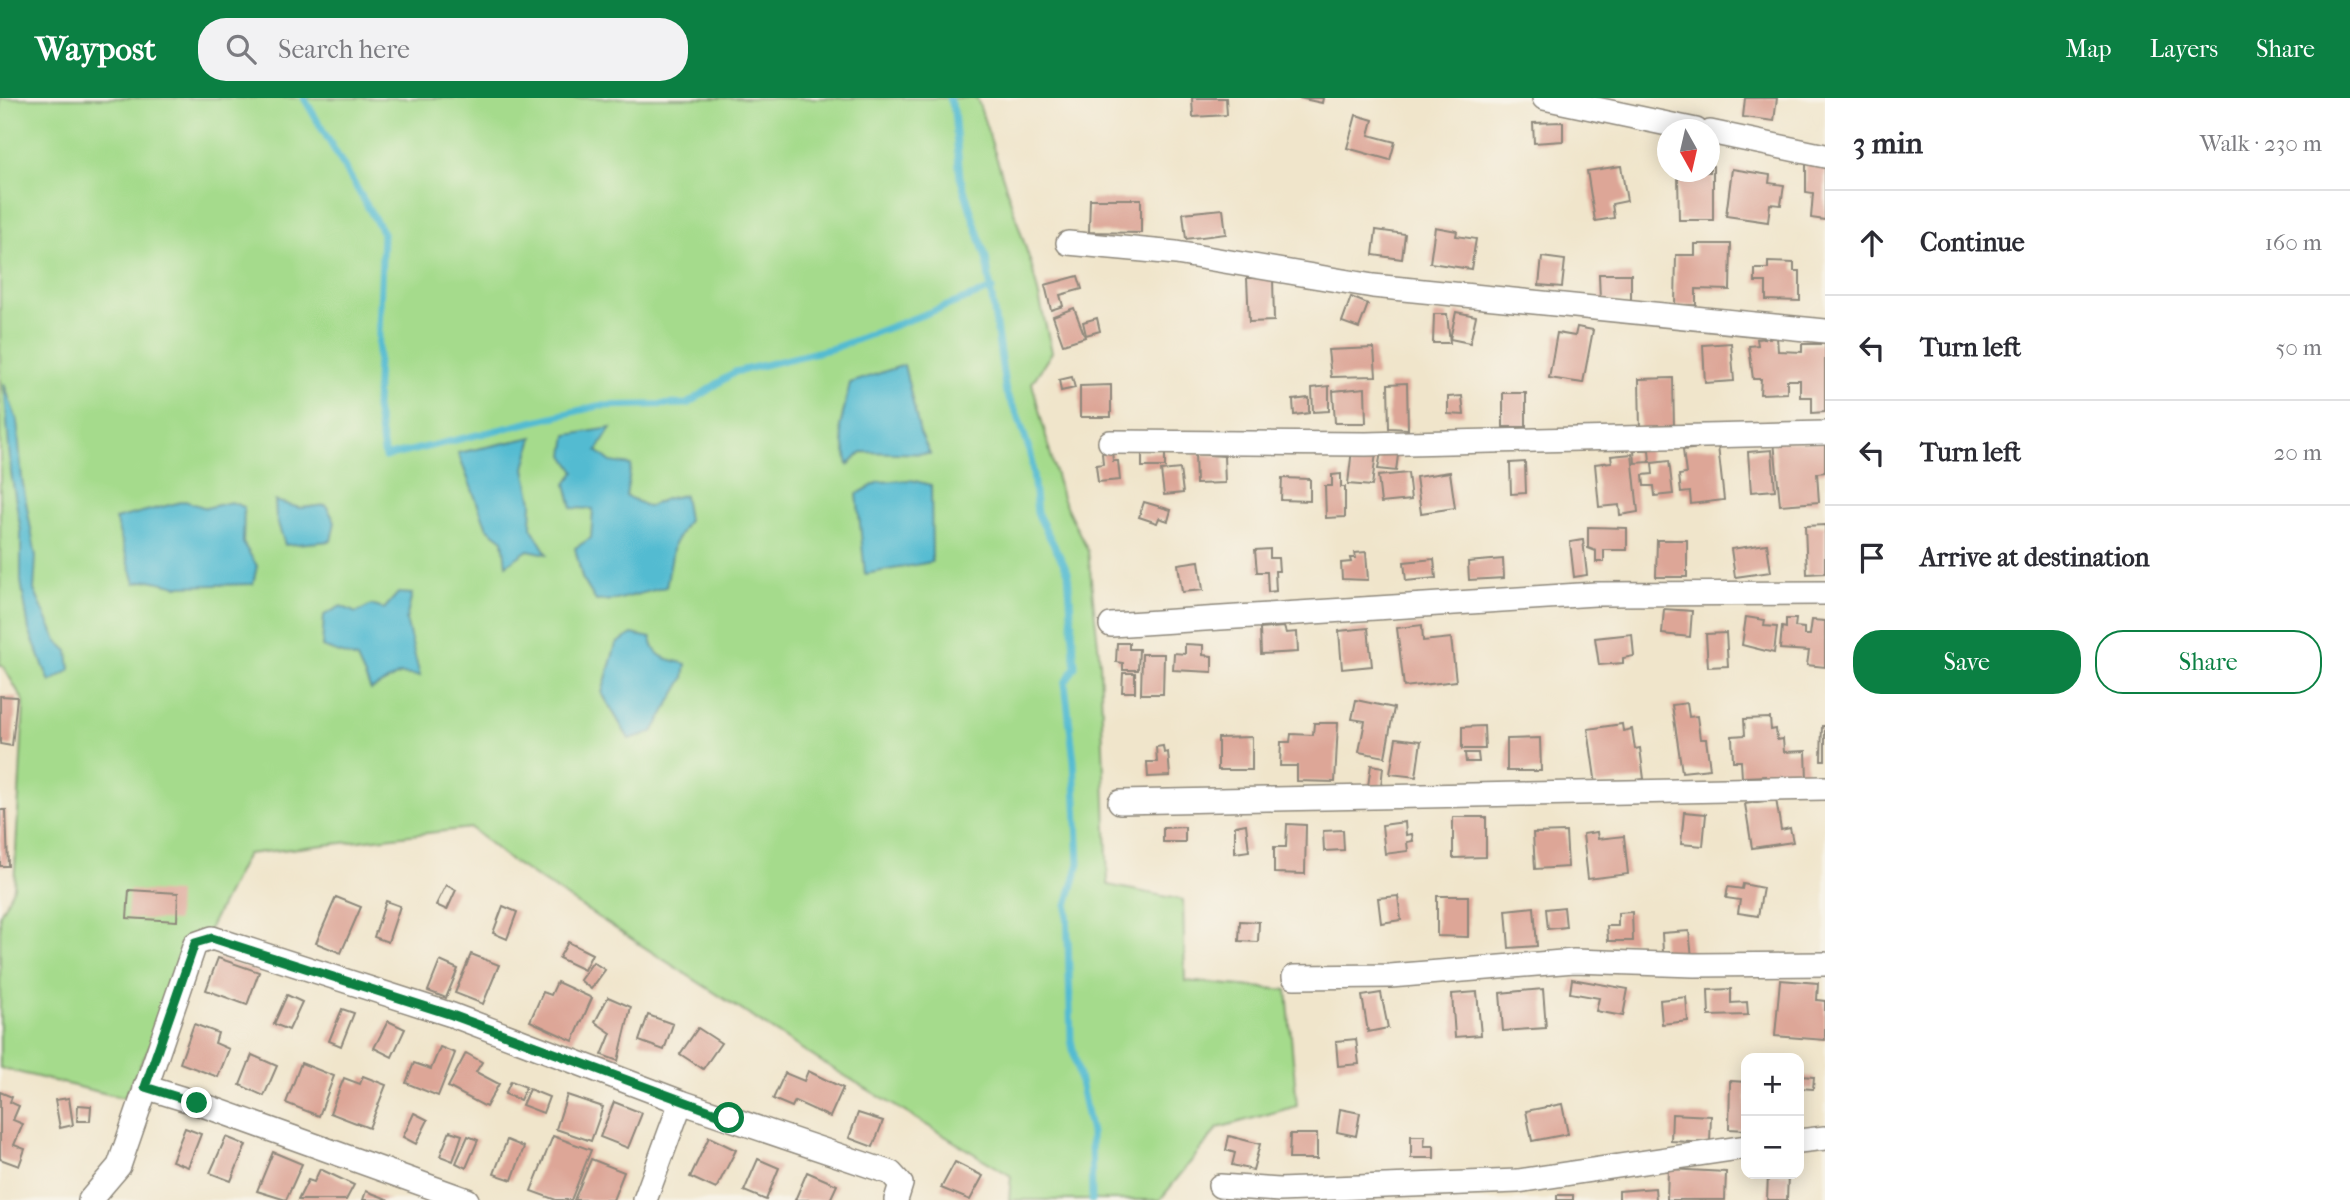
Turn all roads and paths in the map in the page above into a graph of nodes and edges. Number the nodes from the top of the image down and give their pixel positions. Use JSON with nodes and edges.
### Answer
{"nodes":[{"id":1,"x":1544,"y":98,"type":"edge"},
{"id":2,"x":1657,"y":122,"type":"edge"},
{"id":3,"x":1720,"y":134,"type":"edge"},
{"id":4,"x":1825,"y":156,"type":"edge"},
{"id":5,"x":1068,"y":243,"type":"dead end"},
{"id":6,"x":1825,"y":331,"type":"edge"},
{"id":7,"x":1825,"y":433,"type":"edge"},
{"id":8,"x":1110,"y":442,"type":"dead end"},
{"id":9,"x":1825,"y":593,"type":"edge"},
{"id":10,"x":1111,"y":625,"type":"dead end"},
{"id":11,"x":1825,"y":788,"type":"edge"},
{"id":12,"x":1120,"y":802,"type":"dead end"},
{"id":13,"x":1825,"y":964,"type":"edge"},
{"id":14,"x":1294,"y":977,"type":"dead end"},
{"id":15,"x":145,"y":1087,"type":"junction"},
{"id":16,"x":681,"y":1102,"type":"junction"},
{"id":17,"x":1825,"y":1138,"type":"edge"},
{"id":18,"x":1804,"y":1140,"type":"edge"},
{"id":19,"x":1741,"y":1148,"type":"edge"},
{"id":20,"x":1220,"y":1186,"type":"dead end"},
{"id":21,"x":90,"y":1200,"type":"edge"},
{"id":22,"x":467,"y":1200,"type":"edge"},
{"id":23,"x":645,"y":1200,"type":"edge"},
{"id":24,"x":896,"y":1200,"type":"edge"}],
"edges":[{"from":1,"to":2,"type":"street"},
{"from":3,"to":4,"type":"street"},
{"from":5,"to":6,"type":"street"},
{"from":7,"to":8,"type":"street"},
{"from":9,"to":10,"type":"street"},
{"from":11,"to":12,"type":"street"},
{"from":13,"to":14,"type":"street"},
{"from":15,"to":16,"type":"street"},
{"from":15,"to":21,"type":"street"},
{"from":15,"to":22,"type":"street"},
{"from":16,"to":23,"type":"street"},
{"from":16,"to":24,"type":"street"},
{"from":17,"to":18,"type":"street"},
{"from":19,"to":20,"type":"street"}]}
